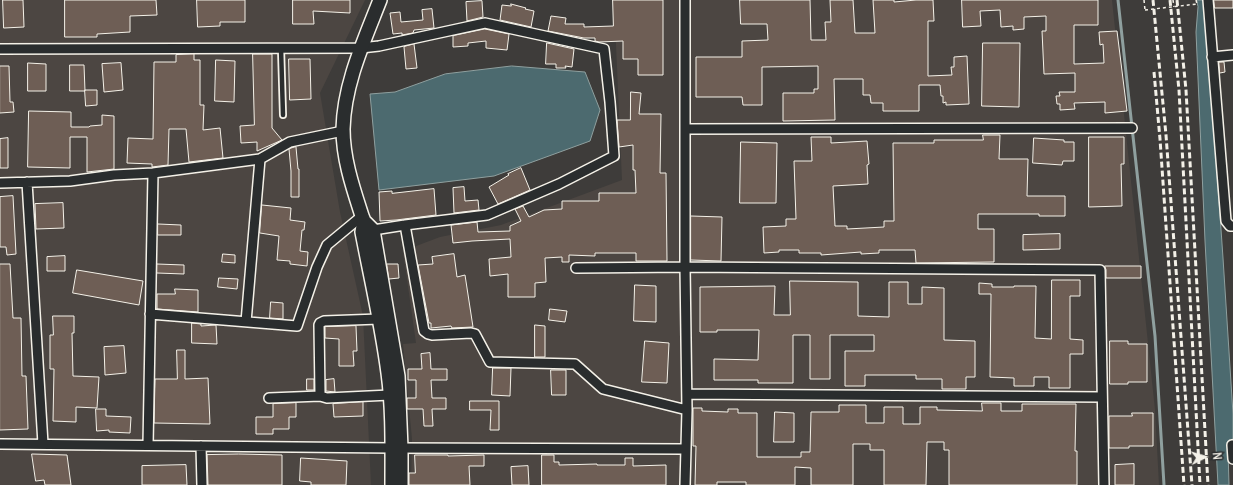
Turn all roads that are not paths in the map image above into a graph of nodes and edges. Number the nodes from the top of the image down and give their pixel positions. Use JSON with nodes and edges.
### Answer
{"nodes":[{"id":1,"x":380,"y":0,"type":"edge"},
{"id":2,"x":685,"y":0,"type":"edge"},
{"id":3,"x":1208,"y":0,"type":"edge"},
{"id":4,"x":281,"y":48,"type":"junction"},
{"id":5,"x":361,"y":48,"type":"junction"},
{"id":6,"x":0,"y":49,"type":"edge"},
{"id":7,"x":1233,"y":55,"type":"edge"},
{"id":8,"x":1212,"y":57,"type":"junction"},
{"id":9,"x":283,"y":115,"type":"dead end"},
{"id":10,"x":1132,"y":128,"type":"dead end"},
{"id":11,"x":685,"y":129,"type":"junction"},
{"id":12,"x":343,"y":130,"type":"junction"},
{"id":13,"x":260,"y":159,"type":"junction"},
{"id":14,"x":153,"y":173,"type":"junction"},
{"id":15,"x":27,"y":182,"type":"junction"},
{"id":16,"x":0,"y":183,"type":"edge"},
{"id":17,"x":365,"y":225,"type":"junction"},
{"id":18,"x":405,"y":225,"type":"junction"},
{"id":19,"x":1233,"y":226,"type":"edge"},
{"id":20,"x":685,"y":267,"type":"junction"},
{"id":21,"x":576,"y":268,"type":"dead end"},
{"id":22,"x":150,"y":314,"type":"junction"},
{"id":23,"x":380,"y":319,"type":"junction"},
{"id":24,"x":246,"y":322,"type":"junction"},
{"id":25,"x":687,"y":394,"type":"junction"},
{"id":26,"x":390,"y":395,"type":"junction"},
{"id":27,"x":320,"y":396,"type":"junction"},
{"id":28,"x":1102,"y":397,"type":"junction"},
{"id":29,"x":270,"y":398,"type":"dead end"},
{"id":30,"x":687,"y":410,"type":"junction"},
{"id":31,"x":0,"y":444,"type":"edge"},
{"id":32,"x":43,"y":444,"type":"junction"},
{"id":33,"x":148,"y":445,"type":"junction"},
{"id":34,"x":1232,"y":445,"type":"edge"},
{"id":35,"x":201,"y":446,"type":"junction"},
{"id":36,"x":397,"y":448,"type":"junction"},
{"id":37,"x":686,"y":449,"type":"junction"},
{"id":38,"x":1233,"y":459,"type":"edge"},
{"id":39,"x":202,"y":485,"type":"edge"},
{"id":40,"x":392,"y":485,"type":"edge"},
{"id":41,"x":401,"y":485,"type":"edge"},
{"id":42,"x":685,"y":485,"type":"edge"},
{"id":43,"x":1104,"y":485,"type":"edge"}],
"edges":[{"from":1,"to":5,"type":"main road"},
{"from":2,"to":11,"type":"street"},
{"from":3,"to":8,"type":"street"},
{"from":4,"to":5,"type":"street"},
{"from":4,"to":6,"type":"street"},
{"from":4,"to":9,"type":"lane"},
{"from":5,"to":12,"type":"main road"},
{"from":5,"to":18,"type":"street"},
{"from":7,"to":8,"type":"street"},
{"from":8,"to":19,"type":"street"},
{"from":10,"to":11,"type":"street"},
{"from":11,"to":20,"type":"street"},
{"from":12,"to":13,"type":"street"},
{"from":12,"to":17,"type":"main road"},
{"from":13,"to":14,"type":"street"},
{"from":13,"to":24,"type":"street"},
{"from":14,"to":15,"type":"street"},
{"from":14,"to":22,"type":"street"},
{"from":15,"to":16,"type":"street"},
{"from":15,"to":32,"type":"street"},
{"from":17,"to":18,"type":"street"},
{"from":17,"to":23,"type":"main road"},
{"from":17,"to":24,"type":"street"},
{"from":17,"to":36,"type":"main road"},
{"from":18,"to":30,"type":"street"},
{"from":20,"to":21,"type":"street"},
{"from":20,"to":25,"type":"street"},
{"from":20,"to":28,"type":"street"},
{"from":22,"to":24,"type":"street"},
{"from":22,"to":33,"type":"street"},
{"from":23,"to":26,"type":"main road"},
{"from":23,"to":27,"type":"street"},
{"from":25,"to":28,"type":"street"},
{"from":25,"to":30,"type":"street"},
{"from":26,"to":27,"type":"street"},
{"from":26,"to":36,"type":"main road"},
{"from":27,"to":29,"type":"street"},
{"from":28,"to":43,"type":"street"},
{"from":30,"to":37,"type":"street"},
{"from":31,"to":32,"type":"street"},
{"from":32,"to":33,"type":"street"},
{"from":33,"to":35,"type":"street"},
{"from":34,"to":38,"type":"street"},
{"from":35,"to":36,"type":"street"},
{"from":35,"to":39,"type":"street"},
{"from":36,"to":37,"type":"street"},
{"from":36,"to":40,"type":"main road"},
{"from":36,"to":41,"type":"main road"},
{"from":37,"to":42,"type":"street"}]}
